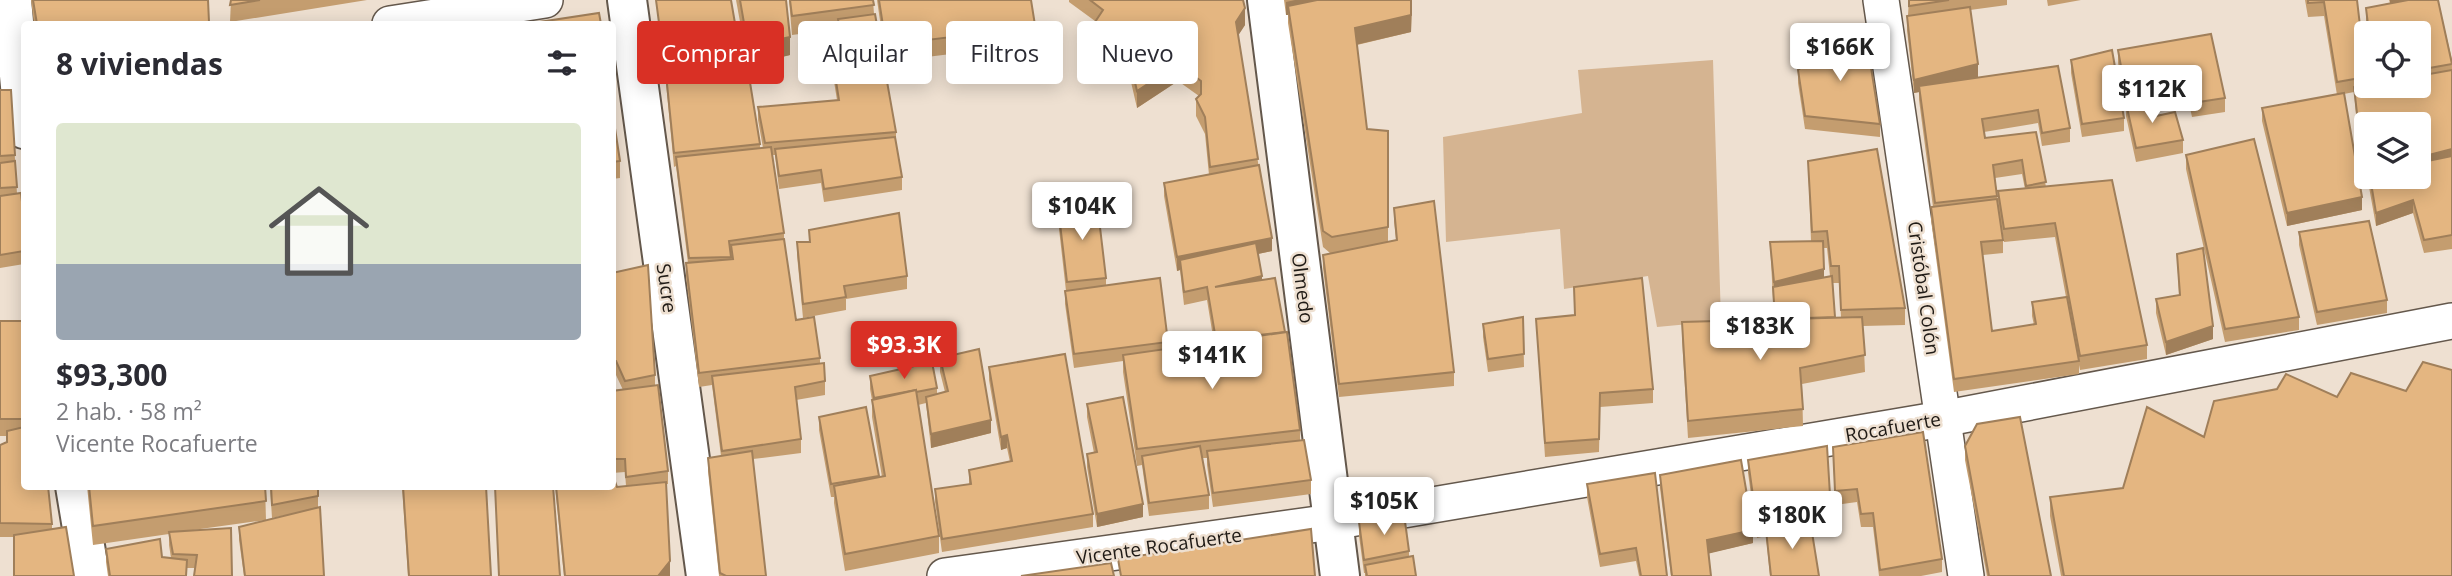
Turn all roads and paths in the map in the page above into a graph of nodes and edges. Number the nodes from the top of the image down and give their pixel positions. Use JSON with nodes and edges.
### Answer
{"nodes":[{"id":1,"x":12,"y":0,"type":"edge"},
{"id":2,"x":545,"y":0,"type":"edge"},
{"id":3,"x":627,"y":0,"type":"edge"},
{"id":4,"x":1267,"y":0,"type":"edge"},
{"id":5,"x":1881,"y":0,"type":"edge"},
{"id":6,"x":409,"y":21,"type":"edge"},
{"id":7,"x":15,"y":84,"type":"edge"},
{"id":8,"x":21,"y":114,"type":"edge"},
{"id":9,"x":2452,"y":321,"type":"edge"},
{"id":10,"x":1942,"y":419,"type":"junction"},
{"id":11,"x":76,"y":490,"type":"edge"},
{"id":12,"x":1332,"y":522,"type":"junction"},
{"id":13,"x":90,"y":576,"type":"edge"},
{"id":14,"x":706,"y":576,"type":"edge"},
{"id":15,"x":945,"y":576,"type":"edge"},
{"id":16,"x":1340,"y":576,"type":"edge"},
{"id":17,"x":1966,"y":576,"type":"edge"}],
"edges":[{"from":1,"to":7,"type":"main road"},
{"from":2,"to":6,"type":"street"},
{"from":3,"to":14,"type":"main road","name":"Sucre"},
{"from":4,"to":12,"type":"main road","name":"Olmedo"},
{"from":5,"to":10,"type":"street","name":"Cristóbal Colón"},
{"from":7,"to":8,"type":"main road"},
{"from":9,"to":10,"type":"street","name":"Rocafuerte"},
{"from":10,"to":12,"type":"street","name":"Rocafuerte"},
{"from":10,"to":17,"type":"street","name":"Cristóbal Colón"},
{"from":11,"to":13,"type":"main road"},
{"from":12,"to":15,"type":"street","name":"Vicente Rocafuerte"},
{"from":12,"to":16,"type":"main road","name":"Olmedo"}]}
